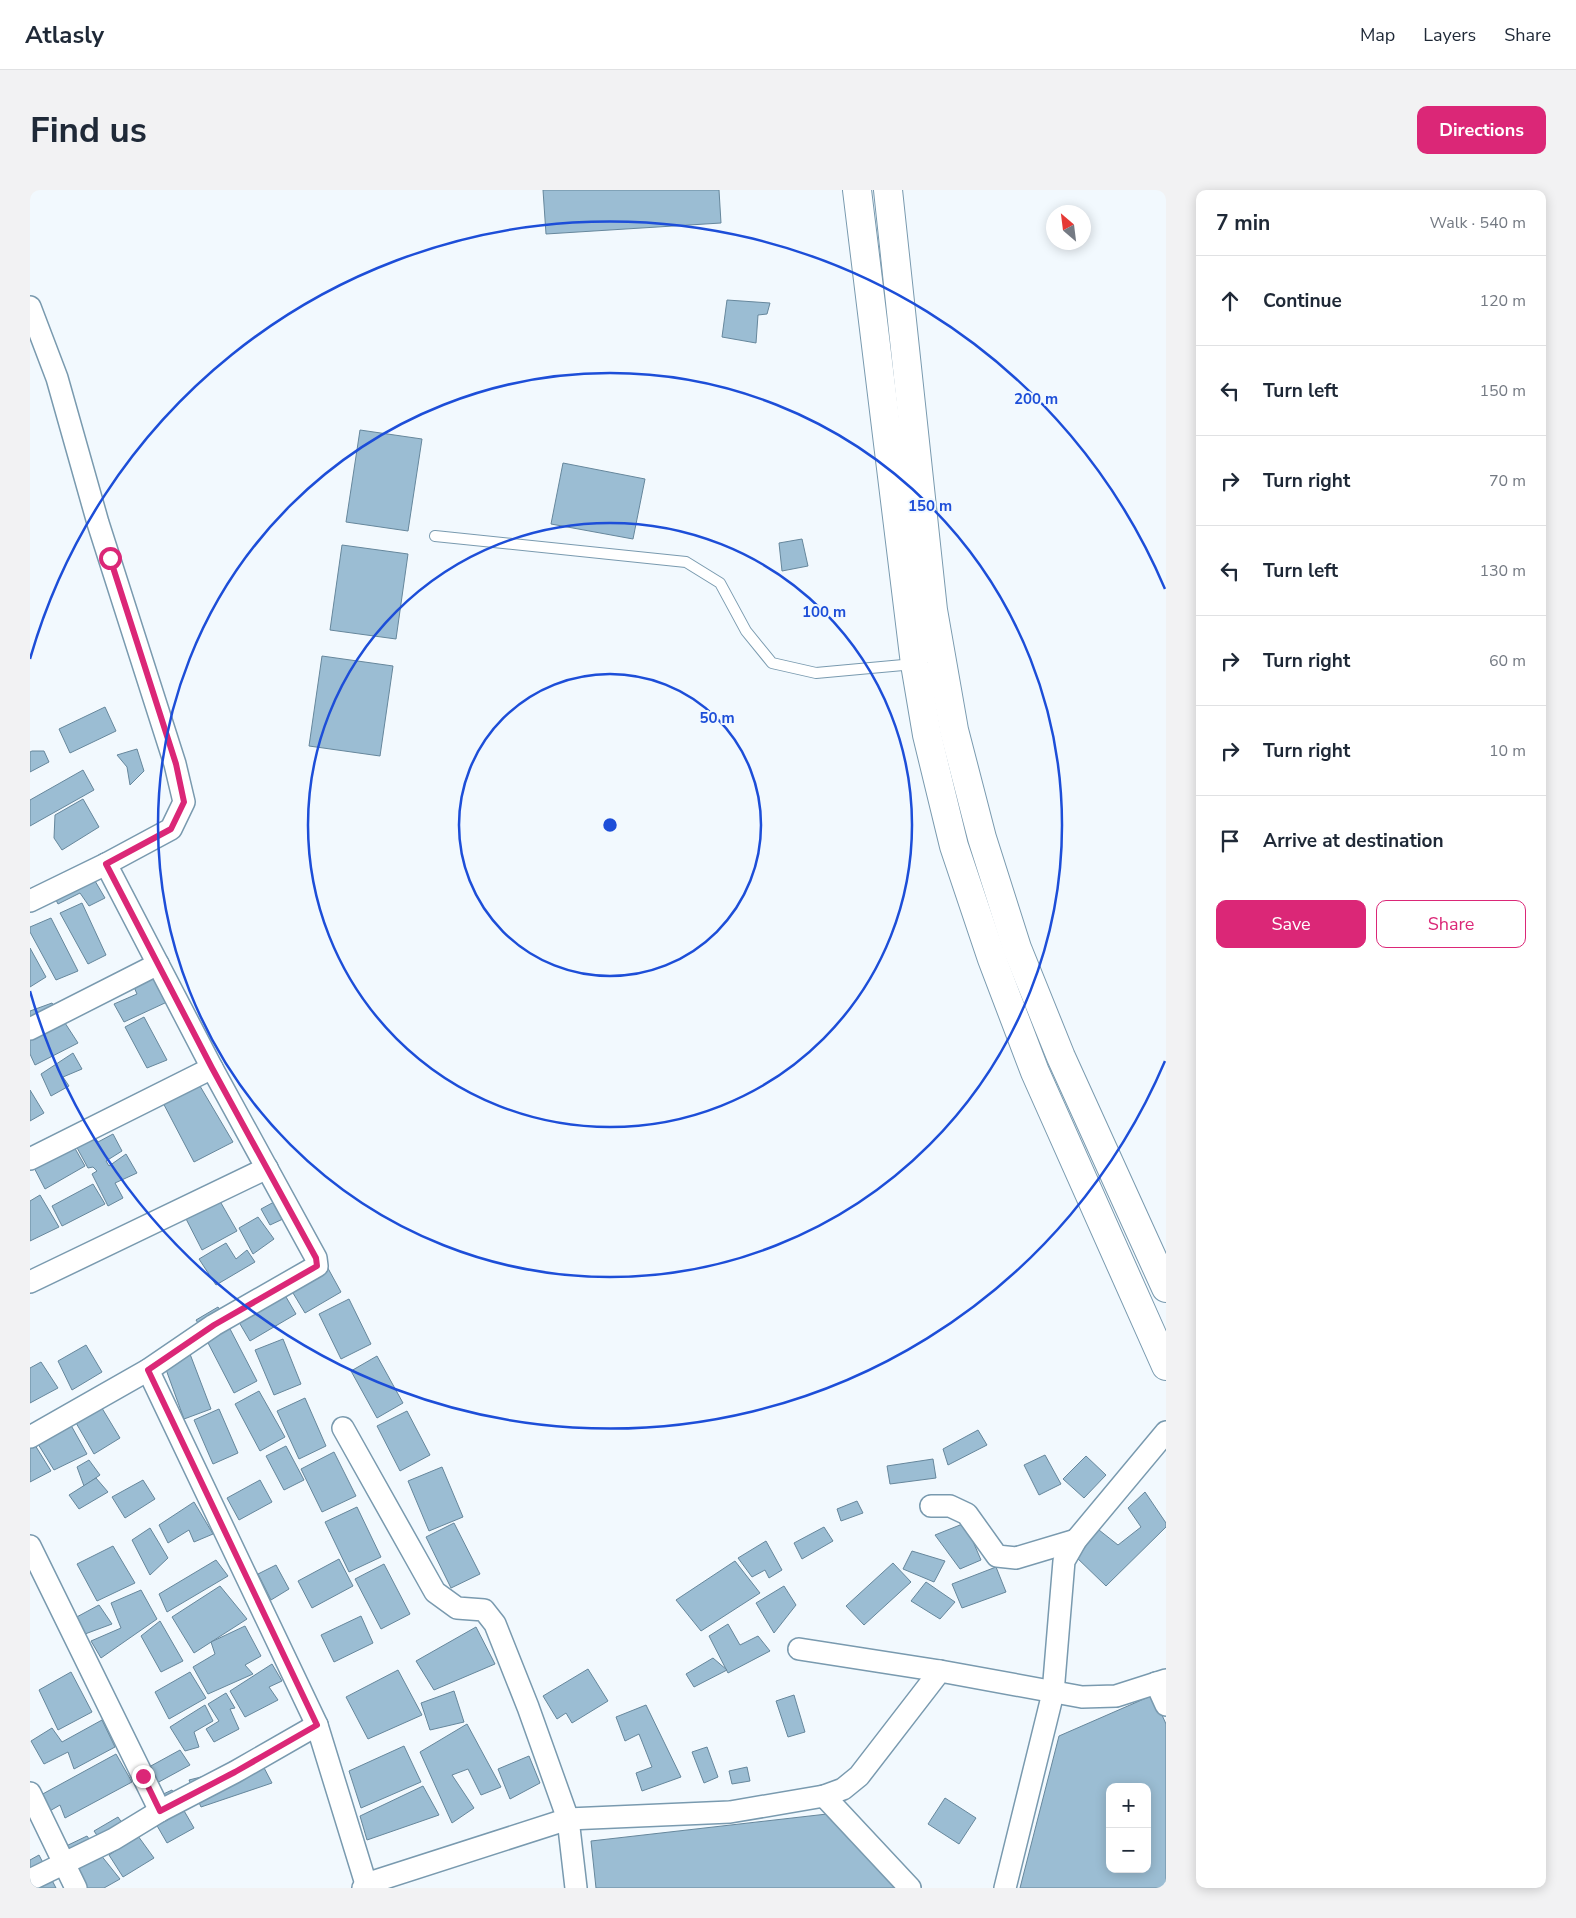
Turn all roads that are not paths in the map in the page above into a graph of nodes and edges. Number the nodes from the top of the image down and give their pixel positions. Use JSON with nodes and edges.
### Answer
{"nodes":[{"id":1,"x":856,"y":190,"type":"edge"},
{"id":2,"x":888,"y":190,"type":"edge"},
{"id":3,"x":30,"y":306,"type":"edge"},
{"id":4,"x":435,"y":536,"type":"dead end"},
{"id":5,"x":915,"y":664,"type":"junction"},
{"id":6,"x":106,"y":864,"type":"junction"},
{"id":7,"x":30,"y":901,"type":"edge"},
{"id":8,"x":158,"y":964,"type":"junction"},
{"id":9,"x":30,"y":1029,"type":"edge"},
{"id":10,"x":212,"y":1068,"type":"junction"},
{"id":11,"x":30,"y":1159,"type":"edge"},
{"id":12,"x":267,"y":1168,"type":"junction"},
{"id":13,"x":30,"y":1282,"type":"edge"},
{"id":14,"x":1166,"y":1288,"type":"edge"},
{"id":15,"x":1166,"y":1366,"type":"edge"},
{"id":16,"x":148,"y":1370,"type":"junction"},
{"id":17,"x":343,"y":1428,"type":"dead end"},
{"id":18,"x":1166,"y":1432,"type":"edge"},
{"id":19,"x":30,"y":1437,"type":"edge"},
{"id":20,"x":931,"y":1506,"type":"dead end"},
{"id":21,"x":1076,"y":1540,"type":"junction"},
{"id":22,"x":30,"y":1546,"type":"edge"},
{"id":23,"x":800,"y":1649,"type":"dead end"},
{"id":24,"x":940,"y":1671,"type":"junction"},
{"id":25,"x":1161,"y":1682,"type":"edge"},
{"id":26,"x":1053,"y":1693,"type":"junction"},
{"id":27,"x":1166,"y":1705,"type":"edge"},
{"id":28,"x":317,"y":1725,"type":"junction"},
{"id":29,"x":30,"y":1793,"type":"edge"},
{"id":30,"x":824,"y":1796,"type":"junction"},
{"id":31,"x":160,"y":1811,"type":"junction"},
{"id":32,"x":568,"y":1819,"type":"junction"},
{"id":33,"x":63,"y":1863,"type":"junction"},
{"id":34,"x":30,"y":1880,"type":"edge"},
{"id":35,"x":364,"y":1886,"type":"edge"},
{"id":36,"x":76,"y":1888,"type":"edge"},
{"id":37,"x":576,"y":1888,"type":"edge"},
{"id":38,"x":910,"y":1888,"type":"edge"},
{"id":39,"x":1006,"y":1888,"type":"edge"}],
"edges":[{"from":1,"to":5,"type":"highway"},
{"from":2,"to":14,"type":"highway"},
{"from":3,"to":6,"type":"street"},
{"from":4,"to":5,"type":"lane"},
{"from":5,"to":15,"type":"highway"},
{"from":6,"to":7,"type":"street"},
{"from":6,"to":8,"type":"street"},
{"from":8,"to":9,"type":"street"},
{"from":8,"to":10,"type":"street"},
{"from":10,"to":11,"type":"street"},
{"from":10,"to":12,"type":"street"},
{"from":12,"to":13,"type":"street"},
{"from":12,"to":16,"type":"street"},
{"from":16,"to":19,"type":"street"},
{"from":16,"to":28,"type":"street"},
{"from":17,"to":32,"type":"street"},
{"from":18,"to":21,"type":"street"},
{"from":20,"to":21,"type":"street"},
{"from":21,"to":26,"type":"street"},
{"from":22,"to":31,"type":"street"},
{"from":23,"to":24,"type":"street"},
{"from":24,"to":26,"type":"street"},
{"from":24,"to":30,"type":"street"},
{"from":25,"to":26,"type":"street"},
{"from":25,"to":27,"type":"street"},
{"from":26,"to":39,"type":"street"},
{"from":28,"to":31,"type":"street"},
{"from":28,"to":35,"type":"street"},
{"from":29,"to":33,"type":"street"},
{"from":30,"to":32,"type":"street"},
{"from":30,"to":38,"type":"street"},
{"from":31,"to":33,"type":"street"},
{"from":32,"to":35,"type":"street"},
{"from":32,"to":37,"type":"street"},
{"from":33,"to":34,"type":"street"},
{"from":33,"to":36,"type":"street"}]}
